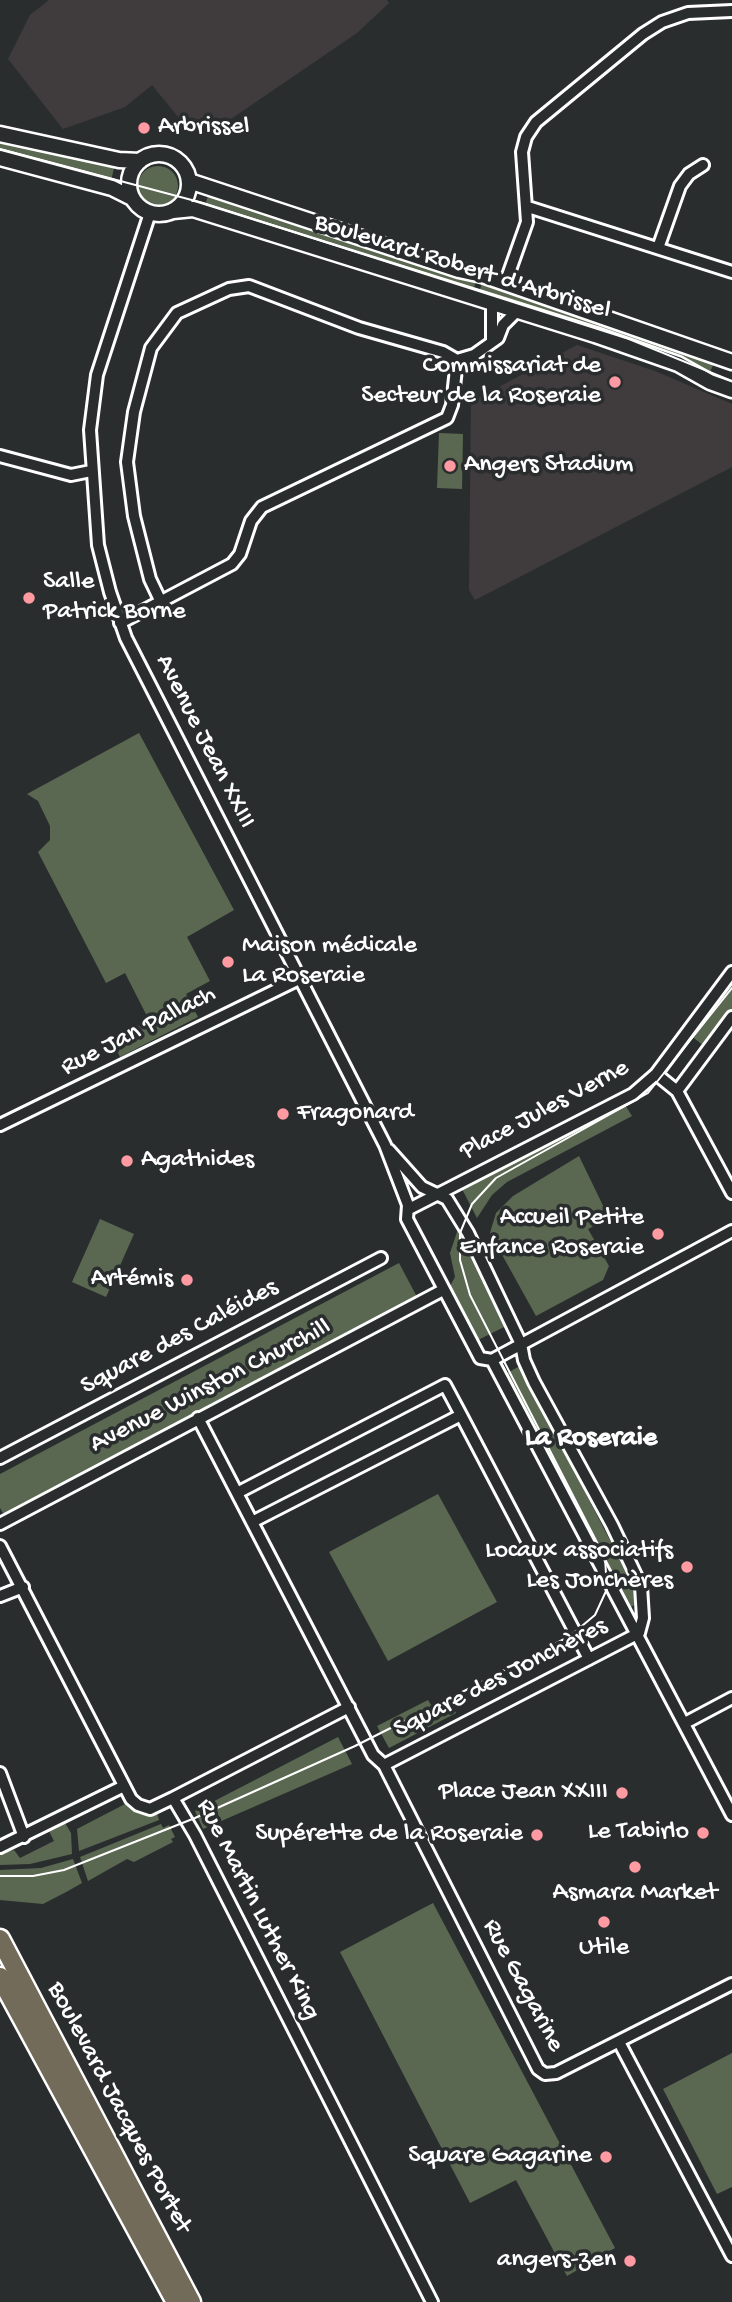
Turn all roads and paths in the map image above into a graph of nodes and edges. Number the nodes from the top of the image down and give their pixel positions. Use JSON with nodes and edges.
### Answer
{"nodes":[{"id":1,"x":732,"y":11,"type":"edge"},
{"id":2,"x":0,"y":134,"type":"edge"},
{"id":3,"x":0,"y":158,"type":"edge"},
{"id":4,"x":140,"y":161,"type":"junction"},
{"id":5,"x":703,"y":165,"type":"dead end"},
{"id":6,"x":189,"y":181,"type":"junction"},
{"id":7,"x":132,"y":198,"type":"junction"},
{"id":8,"x":528,"y":207,"type":"junction"},
{"id":9,"x":173,"y":211,"type":"junction"},
{"id":10,"x":150,"y":213,"type":"junction"},
{"id":11,"x":658,"y":248,"type":"junction"},
{"id":12,"x":732,"y":272,"type":"edge"},
{"id":13,"x":505,"y":284,"type":"junction"},
{"id":14,"x":492,"y":304,"type":"junction"},
{"id":15,"x":517,"y":311,"type":"junction"},
{"id":16,"x":492,"y":341,"type":"junction"},
{"id":17,"x":457,"y":360,"type":"junction"},
{"id":18,"x":732,"y":362,"type":"edge"},
{"id":19,"x":732,"y":390,"type":"edge"},
{"id":20,"x":0,"y":456,"type":"edge"},
{"id":21,"x":91,"y":471,"type":"junction"},
{"id":22,"x":161,"y":603,"type":"junction"},
{"id":23,"x":120,"y":623,"type":"junction"},
{"id":24,"x":732,"y":972,"type":"edge"},
{"id":25,"x":299,"y":979,"type":"junction"},
{"id":26,"x":732,"y":1017,"type":"edge"},
{"id":27,"x":656,"y":1074,"type":"junction"},
{"id":28,"x":677,"y":1091,"type":"junction"},
{"id":29,"x":0,"y":1125,"type":"edge"},
{"id":30,"x":385,"y":1145,"type":"junction"},
{"id":31,"x":732,"y":1193,"type":"edge"},
{"id":32,"x":439,"y":1194,"type":"junction"},
{"id":33,"x":409,"y":1209,"type":"junction"},
{"id":34,"x":732,"y":1231,"type":"edge"},
{"id":35,"x":381,"y":1258,"type":"dead end"},
{"id":36,"x":443,"y":1290,"type":"junction"},
{"id":37,"x":521,"y":1344,"type":"junction"},
{"id":38,"x":492,"y":1360,"type":"junction"},
{"id":39,"x":460,"y":1415,"type":"junction"},
{"id":40,"x":198,"y":1418,"type":"junction"},
{"id":41,"x":0,"y":1458,"type":"edge"},
{"id":42,"x":237,"y":1493,"type":"junction"},
{"id":43,"x":252,"y":1522,"type":"junction"},
{"id":44,"x":0,"y":1526,"type":"edge"},
{"id":45,"x":0,"y":1534,"type":"edge"},
{"id":46,"x":0,"y":1546,"type":"edge"},
{"id":47,"x":23,"y":1587,"type":"junction"},
{"id":48,"x":0,"y":1596,"type":"edge"},
{"id":49,"x":639,"y":1633,"type":"junction"},
{"id":50,"x":589,"y":1659,"type":"junction"},
{"id":51,"x":732,"y":1698,"type":"edge"},
{"id":52,"x":349,"y":1706,"type":"junction"},
{"id":53,"x":685,"y":1723,"type":"junction"},
{"id":54,"x":384,"y":1765,"type":"junction"},
{"id":55,"x":0,"y":1773,"type":"edge"},
{"id":56,"x":124,"y":1786,"type":"junction"},
{"id":57,"x":173,"y":1798,"type":"junction"},
{"id":58,"x":732,"y":1815,"type":"edge"},
{"id":59,"x":24,"y":1837,"type":"junction"},
{"id":60,"x":0,"y":1847,"type":"edge"},
{"id":61,"x":0,"y":1938,"type":"edge"},
{"id":62,"x":0,"y":1977,"type":"edge"},
{"id":63,"x":732,"y":1984,"type":"edge"},
{"id":64,"x":619,"y":2042,"type":"junction"},
{"id":65,"x":732,"y":2255,"type":"edge"},
{"id":66,"x":176,"y":2302,"type":"edge"},
{"id":67,"x":191,"y":2302,"type":"edge"},
{"id":68,"x":432,"y":2302,"type":"edge"}],
"edges":[{"from":1,"to":8,"type":"street"},
{"from":2,"to":4,"type":"street"},
{"from":3,"to":7,"type":"street"},
{"from":4,"to":6,"type":"street"},
{"from":4,"to":7,"type":"street"},
{"from":5,"to":11,"type":"street"},
{"from":6,"to":9,"type":"street"},
{"from":6,"to":13,"type":"street","name":"Boulevard Robert d'Arbrissel"},
{"from":7,"to":10,"type":"street"},
{"from":8,"to":11,"type":"street"},
{"from":8,"to":13,"type":"street"},
{"from":9,"to":10,"type":"street"},
{"from":9,"to":14,"type":"street","name":"Boulevard Robert d'Arbrissel"},
{"from":10,"to":21,"type":"street","name":"Avenue Jean XXIII"},
{"from":11,"to":12,"type":"street"},
{"from":13,"to":18,"type":"street","name":"Boulevard Robert d'Arbrissel"},
{"from":14,"to":15,"type":"street","name":"Boulevard Robert d'Arbrissel"},
{"from":14,"to":16,"type":"street"},
{"from":15,"to":16,"type":"street"},
{"from":15,"to":19,"type":"street","name":"Boulevard Robert d'Arbrissel"},
{"from":16,"to":17,"type":"street"},
{"from":17,"to":22,"type":"street"},
{"from":17,"to":22,"type":"street"},
{"from":20,"to":21,"type":"street"},
{"from":21,"to":23,"type":"street","name":"Avenue Jean XXIII"},
{"from":22,"to":23,"type":"street"},
{"from":23,"to":25,"type":"street","name":"Avenue Jean XXIII"},
{"from":24,"to":27,"type":"street"},
{"from":25,"to":29,"type":"street","name":"Rue Jan Pallach"},
{"from":25,"to":30,"type":"street","name":"Avenue Jean XXIII"},
{"from":26,"to":28,"type":"street"},
{"from":27,"to":28,"type":"street","name":"Place Jules Verne"},
{"from":27,"to":32,"type":"street","name":"Place Jules Verne"},
{"from":28,"to":31,"type":"street","name":"Place Jules Verne"},
{"from":30,"to":32,"type":"street","name":"Avenue Jean XXIII"},
{"from":30,"to":33,"type":"street","name":"Avenue Jean XXIII"},
{"from":32,"to":33,"type":"street","name":"Place Jules Verne"},
{"from":32,"to":37,"type":"street","name":"Avenue Jean XXIII"},
{"from":33,"to":36,"type":"street","name":"Avenue Jean XXIII"},
{"from":34,"to":37,"type":"street"},
{"from":35,"to":41,"type":"street","name":"Square des Caléides"},
{"from":36,"to":38,"type":"street","name":"Avenue Jean XXIII"},
{"from":36,"to":40,"type":"street","name":"Avenue Winston Churchill"},
{"from":37,"to":38,"type":"street"},
{"from":37,"to":49,"type":"street","name":"Avenue Jean XXIII"},
{"from":38,"to":49,"type":"street","name":"Avenue Jean XXIII"},
{"from":39,"to":42,"type":"street"},
{"from":39,"to":43,"type":"street"},
{"from":39,"to":50,"type":"street"},
{"from":40,"to":42,"type":"street","name":"Rue Gagarine"},
{"from":40,"to":44,"type":"street","name":"Avenue Winston Churchill"},
{"from":42,"to":43,"type":"street","name":"Rue Gagarine"},
{"from":43,"to":52,"type":"street","name":"Rue Gagarine"},
{"from":44,"to":45,"type":"street"},
{"from":46,"to":47,"type":"street","name":"Rue Martin Luther King"},
{"from":47,"to":48,"type":"street"},
{"from":47,"to":56,"type":"street","name":"Rue Martin Luther King"},
{"from":49,"to":50,"type":"street","name":"Square des Jonchères"},
{"from":49,"to":53,"type":"street","name":"Avenue Jean XXIII"},
{"from":50,"to":54,"type":"street","name":"Square des Jonchères"},
{"from":51,"to":53,"type":"street"},
{"from":52,"to":54,"type":"street","name":"Rue Gagarine"},
{"from":52,"to":57,"type":"street"},
{"from":53,"to":58,"type":"street","name":"Avenue Jean XXIII"},
{"from":54,"to":64,"type":"street","name":"Rue Gagarine"},
{"from":55,"to":59,"type":"street"},
{"from":56,"to":57,"type":"street","name":"Rue Martin Luther King"},
{"from":56,"to":59,"type":"street"},
{"from":57,"to":68,"type":"street","name":"Rue Martin Luther King"},
{"from":59,"to":60,"type":"street"},
{"from":61,"to":67,"type":"main road","name":"Boulevard Jacques Portet"},
{"from":62,"to":66,"type":"main road","name":"Boulevard Jacques Portet"},
{"from":63,"to":64,"type":"street","name":"Rue Gagarine"},
{"from":64,"to":65,"type":"street"}]}
